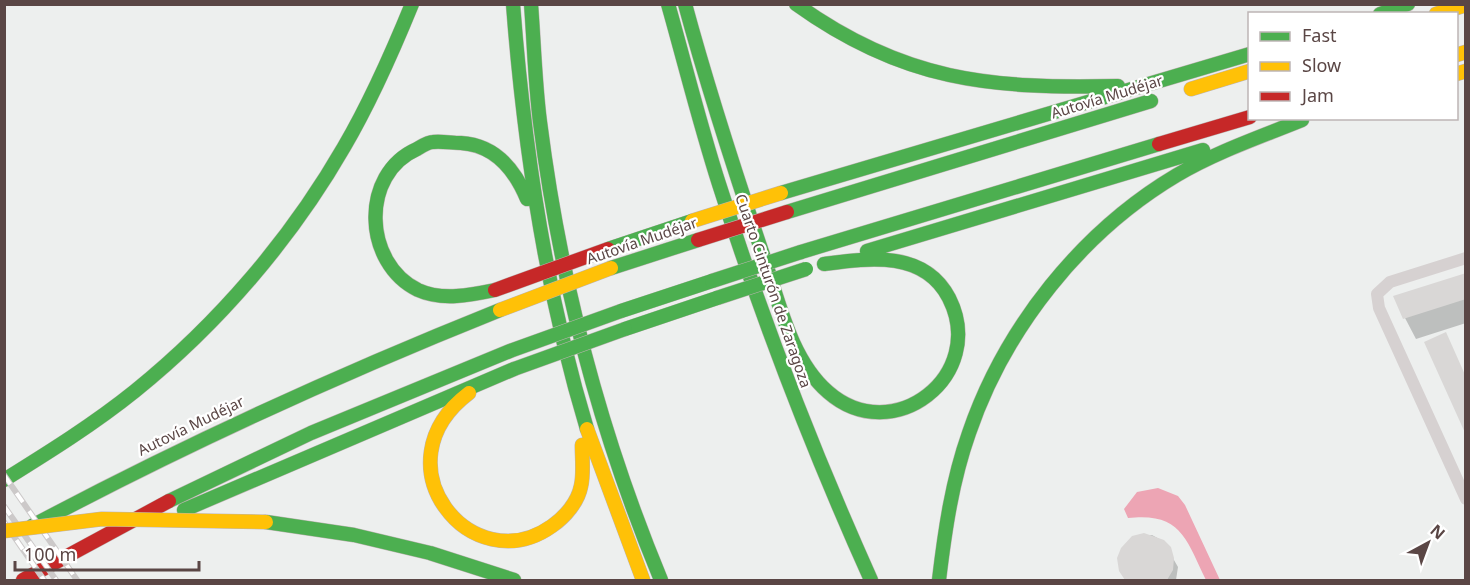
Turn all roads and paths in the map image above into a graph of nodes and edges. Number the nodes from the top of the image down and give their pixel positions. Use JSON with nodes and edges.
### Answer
{"nodes":[{"id":1,"x":412,"y":4,"type":"edge"},
{"id":2,"x":513,"y":4,"type":"edge"},
{"id":3,"x":531,"y":4,"type":"edge"},
{"id":4,"x":668,"y":4,"type":"edge"},
{"id":5,"x":685,"y":4,"type":"edge"},
{"id":6,"x":796,"y":4,"type":"edge"},
{"id":7,"x":1408,"y":4,"type":"edge"},
{"id":8,"x":1466,"y":4,"type":"edge"},
{"id":9,"x":1386,"y":12,"type":"edge"},
{"id":10,"x":1442,"y":12,"type":"edge"},
{"id":11,"x":1248,"y":55,"type":"edge"},
{"id":12,"x":1248,"y":71,"type":"edge"},
{"id":13,"x":1147,"y":86,"type":"junction"},
{"id":14,"x":1182,"y":91,"type":"dead end"},
{"id":15,"x":1159,"y":98,"type":"dead end"},
{"id":16,"x":1248,"y":118,"type":"edge"},
{"id":17,"x":1302,"y":120,"type":"edge"},
{"id":18,"x":1303,"y":120,"type":"edge"},
{"id":19,"x":538,"y":231,"type":"junction"},
{"id":20,"x":1466,"y":258,"type":"edge"},
{"id":21,"x":824,"y":264,"type":"junction"},
{"id":22,"x":493,"y":377,"type":"junction"},
{"id":23,"x":571,"y":379,"type":"junction"},
{"id":24,"x":4,"y":480,"type":"edge"},
{"id":25,"x":1466,"y":500,"type":"edge"},
{"id":26,"x":4,"y":531,"type":"edge"},
{"id":27,"x":95,"y":539,"type":"junction"},
{"id":28,"x":4,"y":541,"type":"edge"},
{"id":29,"x":23,"y":580,"type":"edge"},
{"id":30,"x":514,"y":580,"type":"edge"},
{"id":31,"x":643,"y":580,"type":"edge"},
{"id":32,"x":661,"y":580,"type":"edge"},
{"id":33,"x":871,"y":580,"type":"edge"},
{"id":34,"x":939,"y":580,"type":"edge"}],
"edges":[{"from":1,"to":24,"type":"highway"},
{"from":2,"to":19,"type":"highway"},
{"from":3,"to":32,"type":"highway"},
{"from":4,"to":33,"type":"highway","name":"Cuarto Cinturón de Zaragoza"},
{"from":5,"to":21,"type":"highway"},
{"from":6,"to":13,"type":"highway"},
{"from":7,"to":9,"type":"highway"},
{"from":8,"to":10,"type":"highway"},
{"from":11,"to":13,"type":"highway"},
{"from":12,"to":14,"type":"highway","name":"Autovía Mudéjar"},
{"from":13,"to":19,"type":"highway","bridge":true},
{"from":15,"to":28,"type":"highway","name":"Autovía Mudéjar","bridge":true},
{"from":16,"to":27,"type":"highway","bridge":true},
{"from":17,"to":21,"type":"highway"},
{"from":18,"to":34,"type":"highway"},
{"from":19,"to":23,"type":"highway"},
{"from":20,"to":25,"type":"street"},
{"from":21,"to":22,"type":"highway","bridge":true},
{"from":22,"to":23,"type":"highway"},
{"from":22,"to":27,"type":"highway"},
{"from":23,"to":31,"type":"highway"},
{"from":26,"to":30,"type":"highway","bridge":true},
{"from":27,"to":29,"type":"highway"}]}
